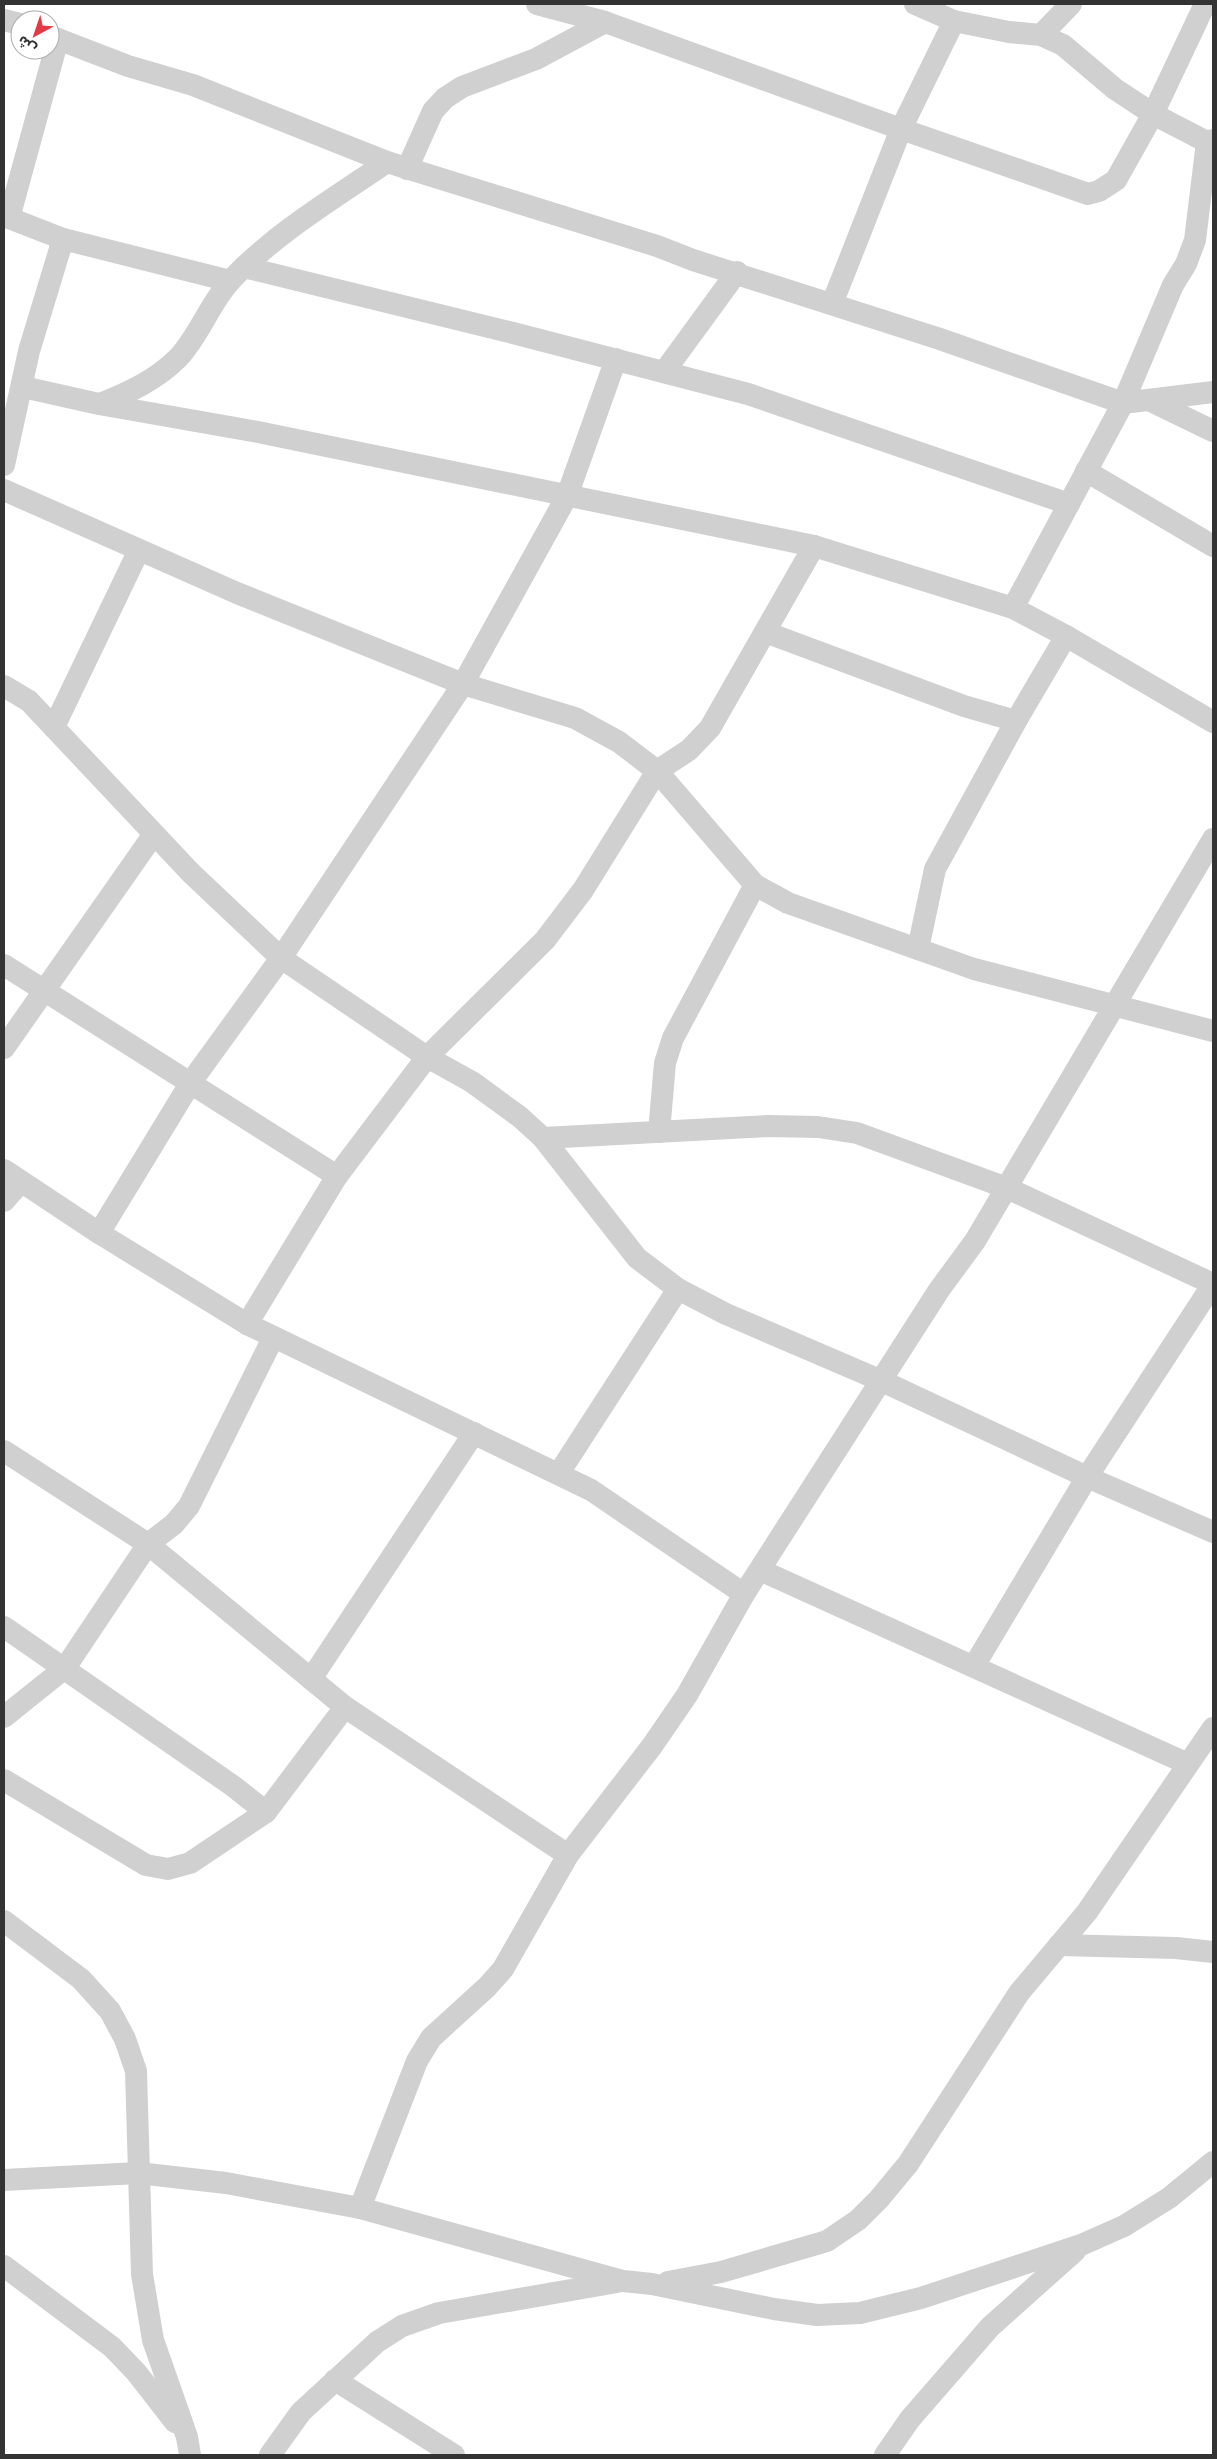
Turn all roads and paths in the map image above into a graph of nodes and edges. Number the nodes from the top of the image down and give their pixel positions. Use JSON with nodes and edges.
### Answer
{"nodes":[{"id":1,"x":537,"y":4,"type":"edge"},
{"id":2,"x":915,"y":4,"type":"edge"},
{"id":3,"x":1071,"y":4,"type":"edge"},
{"id":4,"x":1197,"y":6,"type":"edge"},
{"id":5,"x":954,"y":21,"type":"junction"},
{"id":6,"x":606,"y":22,"type":"junction"},
{"id":7,"x":1041,"y":35,"type":"junction"},
{"id":8,"x":60,"y":39,"type":"edge"},
{"id":9,"x":48,"y":60,"type":"edge"},
{"id":10,"x":1153,"y":114,"type":"junction"},
{"id":11,"x":901,"y":130,"type":"junction"},
{"id":12,"x":1210,"y":141,"type":"edge"},
{"id":13,"x":397,"y":166,"type":"junction"},
{"id":14,"x":6,"y":217,"type":"edge"},
{"id":15,"x":63,"y":239,"type":"junction"},
{"id":16,"x":737,"y":272,"type":"junction"},
{"id":17,"x":237,"y":274,"type":"junction"},
{"id":18,"x":832,"y":304,"type":"junction"},
{"id":19,"x":616,"y":359,"type":"junction"},
{"id":20,"x":664,"y":372,"type":"junction"},
{"id":21,"x":23,"y":387,"type":"junction"},
{"id":22,"x":1213,"y":392,"type":"edge"},
{"id":23,"x":1149,"y":400,"type":"junction"},
{"id":24,"x":99,"y":404,"type":"junction"},
{"id":25,"x":1124,"y":404,"type":"junction"},
{"id":26,"x":1213,"y":431,"type":"edge"},
{"id":27,"x":4,"y":465,"type":"edge"},
{"id":28,"x":1086,"y":471,"type":"junction"},
{"id":29,"x":4,"y":490,"type":"edge"},
{"id":30,"x":567,"y":496,"type":"junction"},
{"id":31,"x":1069,"y":504,"type":"junction"},
{"id":32,"x":814,"y":546,"type":"junction"},
{"id":33,"x":1213,"y":546,"type":"edge"},
{"id":34,"x":139,"y":550,"type":"junction"},
{"id":35,"x":1013,"y":608,"type":"junction"},
{"id":36,"x":764,"y":632,"type":"junction"},
{"id":37,"x":1066,"y":636,"type":"junction"},
{"id":38,"x":464,"y":684,"type":"junction"},
{"id":39,"x":4,"y":686,"type":"edge"},
{"id":40,"x":1016,"y":721,"type":"junction"},
{"id":41,"x":1213,"y":722,"type":"edge"},
{"id":42,"x":54,"y":727,"type":"junction"},
{"id":43,"x":657,"y":772,"type":"junction"},
{"id":44,"x":154,"y":834,"type":"junction"},
{"id":45,"x":1213,"y":839,"type":"edge"},
{"id":46,"x":755,"y":885,"type":"junction"},
{"id":47,"x":918,"y":949,"type":"junction"},
{"id":48,"x":281,"y":958,"type":"junction"},
{"id":49,"x":4,"y":965,"type":"edge"},
{"id":50,"x":44,"y":990,"type":"junction"},
{"id":51,"x":1115,"y":1006,"type":"junction"},
{"id":52,"x":1213,"y":1031,"type":"edge"},
{"id":53,"x":4,"y":1048,"type":"edge"},
{"id":54,"x":427,"y":1057,"type":"junction"},
{"id":55,"x":191,"y":1082,"type":"junction"},
{"id":56,"x":659,"y":1132,"type":"junction"},
{"id":57,"x":543,"y":1138,"type":"junction"},
{"id":58,"x":12,"y":1176,"type":"edge"},
{"id":59,"x":338,"y":1176,"type":"junction"},
{"id":60,"x":1007,"y":1188,"type":"junction"},
{"id":61,"x":4,"y":1201,"type":"edge"},
{"id":62,"x":99,"y":1233,"type":"junction"},
{"id":63,"x":1213,"y":1284,"type":"edge"},
{"id":64,"x":678,"y":1289,"type":"junction"},
{"id":65,"x":247,"y":1324,"type":"junction"},
{"id":66,"x":273,"y":1338,"type":"junction"},
{"id":67,"x":882,"y":1380,"type":"junction"},
{"id":68,"x":474,"y":1433,"type":"junction"},
{"id":69,"x":4,"y":1452,"type":"edge"},
{"id":70,"x":559,"y":1473,"type":"junction"},
{"id":71,"x":1087,"y":1477,"type":"junction"},
{"id":72,"x":1213,"y":1532,"type":"edge"},
{"id":73,"x":148,"y":1544,"type":"junction"},
{"id":74,"x":760,"y":1570,"type":"junction"},
{"id":75,"x":744,"y":1594,"type":"junction"},
{"id":76,"x":4,"y":1627,"type":"edge"},
{"id":77,"x":974,"y":1666,"type":"junction"},
{"id":78,"x":65,"y":1668,"type":"junction"},
{"id":79,"x":311,"y":1679,"type":"junction"},
{"id":80,"x":345,"y":1707,"type":"junction"},
{"id":81,"x":4,"y":1717,"type":"edge"},
{"id":82,"x":1213,"y":1728,"type":"edge"},
{"id":83,"x":1188,"y":1764,"type":"junction"},
{"id":84,"x":4,"y":1780,"type":"edge"},
{"id":85,"x":266,"y":1812,"type":"junction"},
{"id":86,"x":568,"y":1855,"type":"junction"},
{"id":87,"x":4,"y":1921,"type":"edge"},
{"id":88,"x":1059,"y":1945,"type":"junction"},
{"id":89,"x":1213,"y":1952,"type":"edge"},
{"id":90,"x":1213,"y":2162,"type":"edge"},
{"id":91,"x":138,"y":2173,"type":"junction"},
{"id":92,"x":4,"y":2180,"type":"edge"},
{"id":93,"x":360,"y":2208,"type":"junction"},
{"id":94,"x":1081,"y":2246,"type":"junction"},
{"id":95,"x":4,"y":2266,"type":"edge"},
{"id":96,"x":623,"y":2280,"type":"junction"},
{"id":97,"x":652,"y":2284,"type":"junction"},
{"id":98,"x":335,"y":2380,"type":"junction"},
{"id":99,"x":188,"y":2446,"type":"edge"},
{"id":100,"x":270,"y":2455,"type":"edge"},
{"id":101,"x":454,"y":2455,"type":"edge"},
{"id":102,"x":885,"y":2455,"type":"edge"}],
"edges":[{"from":1,"to":6,"type":"street"},
{"from":2,"to":5,"type":"street"},
{"from":3,"to":7,"type":"street"},
{"from":4,"to":10,"type":"street"},
{"from":5,"to":7,"type":"street"},
{"from":5,"to":11,"type":"street"},
{"from":6,"to":11,"type":"street"},
{"from":6,"to":13,"type":"street"},
{"from":7,"to":10,"type":"street"},
{"from":8,"to":13,"type":"street"},
{"from":9,"to":14,"type":"street"},
{"from":10,"to":11,"type":"street"},
{"from":10,"to":12,"type":"street"},
{"from":11,"to":18,"type":"street"},
{"from":12,"to":25,"type":"street"},
{"from":13,"to":16,"type":"street"},
{"from":13,"to":17,"type":"street"},
{"from":14,"to":15,"type":"street"},
{"from":15,"to":17,"type":"street"},
{"from":15,"to":21,"type":"street"},
{"from":16,"to":18,"type":"street"},
{"from":16,"to":20,"type":"street"},
{"from":17,"to":19,"type":"street"},
{"from":17,"to":24,"type":"street"},
{"from":18,"to":25,"type":"street"},
{"from":19,"to":20,"type":"street"},
{"from":19,"to":30,"type":"street"},
{"from":20,"to":31,"type":"street"},
{"from":21,"to":24,"type":"street"},
{"from":21,"to":27,"type":"street"},
{"from":22,"to":23,"type":"street"},
{"from":23,"to":25,"type":"street"},
{"from":23,"to":26,"type":"street"},
{"from":24,"to":30,"type":"street"},
{"from":25,"to":28,"type":"street"},
{"from":28,"to":31,"type":"street"},
{"from":28,"to":33,"type":"street"},
{"from":29,"to":34,"type":"street"},
{"from":30,"to":32,"type":"street"},
{"from":30,"to":38,"type":"street"},
{"from":31,"to":35,"type":"street"},
{"from":32,"to":35,"type":"street"},
{"from":32,"to":36,"type":"street"},
{"from":34,"to":38,"type":"street"},
{"from":34,"to":42,"type":"street"},
{"from":35,"to":37,"type":"street"},
{"from":36,"to":40,"type":"street"},
{"from":36,"to":43,"type":"street"},
{"from":37,"to":40,"type":"street"},
{"from":37,"to":41,"type":"street"},
{"from":38,"to":43,"type":"street"},
{"from":38,"to":48,"type":"street"},
{"from":39,"to":42,"type":"street"},
{"from":40,"to":47,"type":"street"},
{"from":42,"to":44,"type":"street"},
{"from":43,"to":46,"type":"street"},
{"from":43,"to":54,"type":"street"},
{"from":44,"to":48,"type":"street"},
{"from":44,"to":50,"type":"street"},
{"from":45,"to":51,"type":"street"},
{"from":46,"to":47,"type":"street"},
{"from":46,"to":56,"type":"street"},
{"from":47,"to":51,"type":"street"},
{"from":48,"to":54,"type":"street"},
{"from":48,"to":55,"type":"street"},
{"from":49,"to":50,"type":"street"},
{"from":50,"to":53,"type":"street"},
{"from":50,"to":55,"type":"street"},
{"from":51,"to":52,"type":"street"},
{"from":51,"to":60,"type":"street"},
{"from":54,"to":57,"type":"street"},
{"from":54,"to":59,"type":"street"},
{"from":55,"to":59,"type":"street"},
{"from":55,"to":62,"type":"street"},
{"from":56,"to":57,"type":"street"},
{"from":56,"to":60,"type":"street"},
{"from":57,"to":64,"type":"street"},
{"from":58,"to":61,"type":"street"},
{"from":58,"to":62,"type":"street"},
{"from":59,"to":65,"type":"street"},
{"from":60,"to":63,"type":"street"},
{"from":60,"to":67,"type":"street"},
{"from":62,"to":65,"type":"street"},
{"from":63,"to":71,"type":"street"},
{"from":64,"to":67,"type":"street"},
{"from":64,"to":70,"type":"street"},
{"from":65,"to":66,"type":"street"},
{"from":66,"to":68,"type":"street"},
{"from":66,"to":73,"type":"street"},
{"from":67,"to":71,"type":"street"},
{"from":67,"to":74,"type":"street"},
{"from":68,"to":70,"type":"street"},
{"from":68,"to":79,"type":"street"},
{"from":69,"to":73,"type":"street"},
{"from":70,"to":75,"type":"street"},
{"from":71,"to":72,"type":"street"},
{"from":71,"to":77,"type":"street"},
{"from":73,"to":78,"type":"street"},
{"from":73,"to":79,"type":"street"},
{"from":74,"to":75,"type":"street"},
{"from":74,"to":77,"type":"street"},
{"from":75,"to":86,"type":"street"},
{"from":76,"to":78,"type":"street"},
{"from":77,"to":83,"type":"street"},
{"from":78,"to":81,"type":"street"},
{"from":78,"to":85,"type":"street"},
{"from":79,"to":80,"type":"street"},
{"from":80,"to":85,"type":"street"},
{"from":80,"to":86,"type":"street"},
{"from":82,"to":83,"type":"street"},
{"from":83,"to":88,"type":"street"},
{"from":84,"to":85,"type":"street"},
{"from":86,"to":93,"type":"street"},
{"from":87,"to":91,"type":"street"},
{"from":88,"to":89,"type":"street"},
{"from":88,"to":97,"type":"street"},
{"from":90,"to":94,"type":"street"},
{"from":91,"to":92,"type":"street"},
{"from":91,"to":93,"type":"street"},
{"from":91,"to":99,"type":"street"},
{"from":93,"to":96,"type":"street"},
{"from":94,"to":97,"type":"street"},
{"from":94,"to":102,"type":"street"},
{"from":95,"to":99,"type":"street"},
{"from":96,"to":97,"type":"street"},
{"from":96,"to":98,"type":"street"},
{"from":98,"to":100,"type":"street"},
{"from":98,"to":101,"type":"street"}]}
